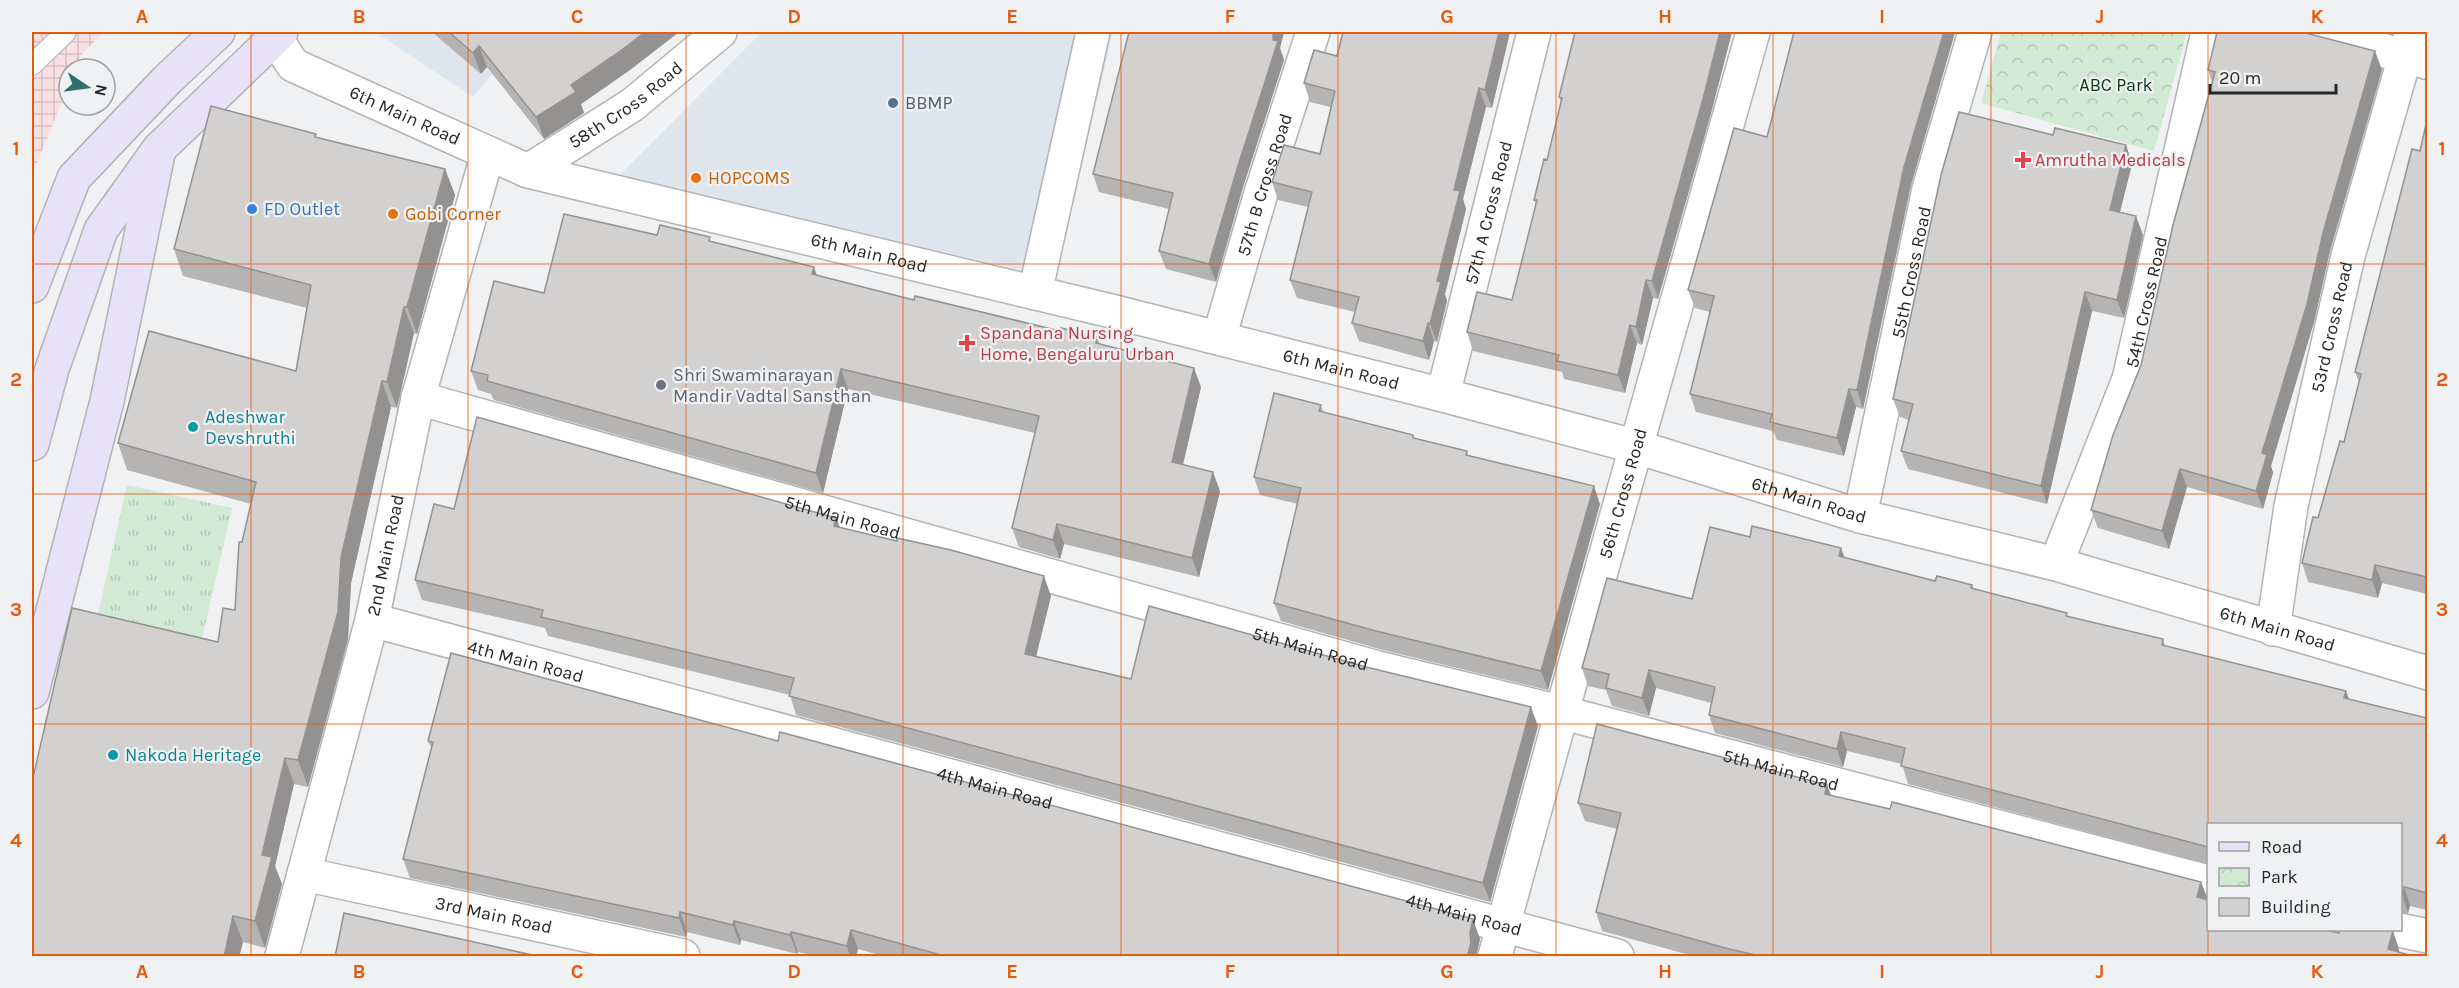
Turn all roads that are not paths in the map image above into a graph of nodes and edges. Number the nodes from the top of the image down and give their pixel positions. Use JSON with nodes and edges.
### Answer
{"nodes":[{"id":1,"x":66,"y":32,"type":"edge"},
{"id":2,"x":218,"y":32,"type":"edge"},
{"id":3,"x":720,"y":32,"type":"edge"},
{"id":4,"x":1094,"y":32,"type":"edge"},
{"id":5,"x":1313,"y":32,"type":"edge"},
{"id":6,"x":1534,"y":32,"type":"edge"},
{"id":7,"x":1753,"y":32,"type":"edge"},
{"id":8,"x":1976,"y":32,"type":"edge"},
{"id":9,"x":2208,"y":32,"type":"edge"},
{"id":10,"x":2314,"y":32,"type":"edge"},
{"id":11,"x":278,"y":34,"type":"edge"},
{"id":12,"x":2415,"y":50,"type":"edge"},
{"id":13,"x":32,"y":66,"type":"edge"},
{"id":14,"x":159,"y":149,"type":"junction"},
{"id":15,"x":488,"y":153,"type":"junction"},
{"id":16,"x":528,"y":171,"type":"junction"},
{"id":17,"x":32,"y":286,"type":"edge"},
{"id":18,"x":1035,"y":292,"type":"junction"},
{"id":19,"x":1219,"y":338,"type":"junction"},
{"id":20,"x":1443,"y":395,"type":"junction"},
{"id":21,"x":418,"y":398,"type":"junction"},
{"id":22,"x":32,"y":444,"type":"edge"},
{"id":23,"x":1637,"y":447,"type":"junction"},
{"id":24,"x":1860,"y":516,"type":"junction"},
{"id":25,"x":2056,"y":564,"type":"junction"},
{"id":26,"x":372,"y":620,"type":"junction"},
{"id":27,"x":2273,"y":629,"type":"junction"},
{"id":28,"x":2427,"y":673,"type":"edge"},
{"id":29,"x":32,"y":692,"type":"edge"},
{"id":30,"x":1560,"y":712,"type":"junction"},
{"id":31,"x":304,"y":874,"type":"junction"},
{"id":32,"x":2207,"y":882,"type":"edge"},
{"id":33,"x":2402,"y":931,"type":"edge"},
{"id":34,"x":2427,"y":936,"type":"edge"},
{"id":35,"x":1499,"y":942,"type":"edge"},
{"id":36,"x":282,"y":957,"type":"edge"},
{"id":37,"x":683,"y":957,"type":"edge"},
{"id":38,"x":1617,"y":957,"type":"edge"}],
"edges":[{"from":1,"to":13,"type":"lane"},
{"from":2,"to":17,"type":"main road"},
{"from":3,"to":16,"type":"street","name":"58th Cross Road"},
{"from":4,"to":18,"type":"street"},
{"from":5,"to":19,"type":"street","name":"57th B Cross Road"},
{"from":6,"to":20,"type":"street","name":"57th A Cross Road"},
{"from":7,"to":23,"type":"street","name":"56th Cross Road"},
{"from":8,"to":24,"type":"street","name":"55th Cross Road"},
{"from":9,"to":25,"type":"street","name":"54th Cross Road"},
{"from":10,"to":12,"type":"street"},
{"from":11,"to":14,"type":"main road"},
{"from":11,"to":15,"type":"street","name":"6th Main Road"},
{"from":12,"to":27,"type":"street","name":"53rd Cross Road"},
{"from":14,"to":22,"type":"main road"},
{"from":14,"to":29,"type":"main road"},
{"from":15,"to":16,"type":"street","name":"6th Main Road"},
{"from":15,"to":21,"type":"street","name":"2nd Main Road"},
{"from":16,"to":18,"type":"street","name":"6th Main Road"},
{"from":18,"to":19,"type":"street","name":"6th Main Road"},
{"from":19,"to":20,"type":"street","name":"6th Main Road"},
{"from":20,"to":23,"type":"street","name":"6th Main Road"},
{"from":21,"to":26,"type":"street","name":"2nd Main Road"},
{"from":21,"to":30,"type":"street","name":"5th Main Road"},
{"from":23,"to":24,"type":"street","name":"6th Main Road"},
{"from":23,"to":30,"type":"street","name":"56th Cross Road"},
{"from":24,"to":25,"type":"street","name":"6th Main Road"},
{"from":25,"to":27,"type":"street","name":"6th Main Road"},
{"from":26,"to":31,"type":"street","name":"2nd Main Road"},
{"from":26,"to":35,"type":"street","name":"4th Main Road"},
{"from":27,"to":28,"type":"street","name":"6th Main Road"},
{"from":30,"to":32,"type":"street","name":"5th Main Road"},
{"from":30,"to":35,"type":"street","name":"56th Cross Road"},
{"from":31,"to":36,"type":"street","name":"2nd Main Road"},
{"from":31,"to":37,"type":"street","name":"3rd Main Road"},
{"from":33,"to":34,"type":"street"},
{"from":35,"to":38,"type":"street","name":"4th Main Road"}]}
